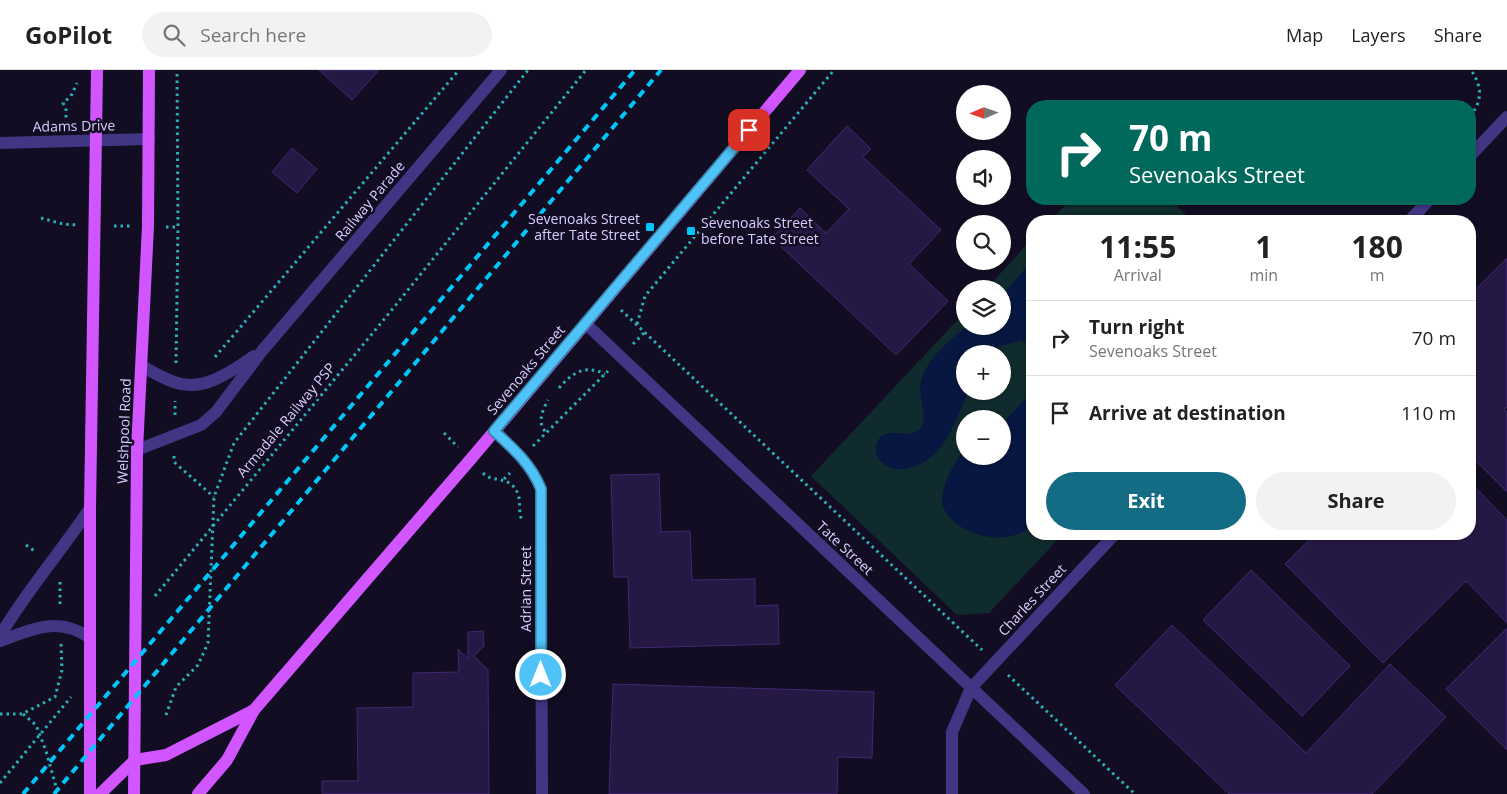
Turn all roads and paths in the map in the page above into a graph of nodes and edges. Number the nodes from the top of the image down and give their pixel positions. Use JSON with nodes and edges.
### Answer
{"nodes":[{"id":1,"x":97,"y":70,"type":"edge"},
{"id":2,"x":149,"y":70,"type":"edge"},
{"id":3,"x":459,"y":70,"type":"edge"},
{"id":4,"x":501,"y":70,"type":"edge"},
{"id":5,"x":528,"y":70,"type":"edge"},
{"id":6,"x":586,"y":70,"type":"edge"},
{"id":7,"x":800,"y":70,"type":"edge"},
{"id":8,"x":834,"y":70,"type":"edge"},
{"id":9,"x":1471,"y":70,"type":"edge"},
{"id":10,"x":78,"y":77,"type":"dead end"},
{"id":11,"x":1476,"y":109,"type":"edge"},
{"id":12,"x":1507,"y":117,"type":"edge"},
{"id":13,"x":149,"y":139,"type":"junction"},
{"id":14,"x":66,"y":142,"type":"junction"},
{"id":15,"x":96,"y":142,"type":"junction"},
{"id":16,"x":0,"y":143,"type":"edge"},
{"id":17,"x":1476,"y":150,"type":"edge"},
{"id":18,"x":1424,"y":205,"type":"edge"},
{"id":19,"x":1415,"y":215,"type":"edge"},
{"id":20,"x":178,"y":227,"type":"dead end"},
{"id":21,"x":608,"y":297,"type":"junction"},
{"id":22,"x":585,"y":323,"type":"junction"},
{"id":23,"x":636,"y":324,"type":"junction"},
{"id":24,"x":645,"y":332,"type":"junction"},
{"id":25,"x":262,"y":350,"type":"junction"},
{"id":26,"x":621,"y":357,"type":"junction"},
{"id":27,"x":212,"y":361,"type":"dead end"},
{"id":28,"x":142,"y":366,"type":"junction"},
{"id":29,"x":183,"y":366,"type":"dead end"},
{"id":30,"x":605,"y":374,"type":"junction"},
{"id":31,"x":494,"y":431,"type":"junction"},
{"id":32,"x":545,"y":432,"type":"junction"},
{"id":33,"x":137,"y":450,"type":"junction"},
{"id":34,"x":523,"y":458,"type":"junction"},
{"id":35,"x":485,"y":476,"type":"dead end"},
{"id":36,"x":504,"y":479,"type":"junction"},
{"id":37,"x":90,"y":508,"type":"junction"},
{"id":38,"x":541,"y":535,"type":"junction"},
{"id":39,"x":1109,"y":540,"type":"edge"},
{"id":40,"x":60,"y":574,"type":"dead end"},
{"id":41,"x":152,"y":600,"type":"dead end"},
{"id":42,"x":60,"y":626,"type":"junction"},
{"id":43,"x":0,"y":636,"type":"edge"},
{"id":44,"x":90,"y":638,"type":"junction"},
{"id":45,"x":0,"y":641,"type":"edge"},
{"id":46,"x":994,"y":662,"type":"junction"},
{"id":47,"x":970,"y":688,"type":"junction"},
{"id":48,"x":76,"y":691,"type":"dead end"},
{"id":49,"x":254,"y":710,"type":"junction"},
{"id":50,"x":0,"y":714,"type":"edge"},
{"id":51,"x":22,"y":714,"type":"junction"},
{"id":52,"x":166,"y":715,"type":"dead end"},
{"id":53,"x":135,"y":760,"type":"junction"},
{"id":54,"x":0,"y":783,"type":"edge"},
{"id":55,"x":58,"y":794,"type":"edge"},
{"id":56,"x":90,"y":794,"type":"edge"},
{"id":57,"x":100,"y":794,"type":"edge"},
{"id":58,"x":134,"y":794,"type":"edge"},
{"id":59,"x":198,"y":794,"type":"edge"},
{"id":60,"x":542,"y":794,"type":"edge"},
{"id":61,"x":952,"y":794,"type":"edge"},
{"id":62,"x":1084,"y":794,"type":"edge"},
{"id":63,"x":1135,"y":794,"type":"edge"}],
"edges":[{"from":1,"to":15,"type":"main road"},
{"from":2,"to":13,"type":"main road","name":"Welshpool Road"},
{"from":3,"to":27,"type":"path"},
{"from":4,"to":25,"type":"street","name":"Railway Parade"},
{"from":5,"to":52,"type":"path"},
{"from":6,"to":41,"type":"path","name":"Armadale Railway PSP"},
{"from":7,"to":21,"type":"main road","name":"Sevenoaks Street"},
{"from":8,"to":23,"type":"path"},
{"from":9,"to":11,"type":"path"},
{"from":10,"to":14,"type":"path"},
{"from":12,"to":17,"type":"street"},
{"from":13,"to":15,"type":"street","name":"Adams Drive"},
{"from":13,"to":28,"type":"main road","name":"Welshpool Road"},
{"from":14,"to":15,"type":"street","name":"Adams Drive"},
{"from":14,"to":16,"type":"street","name":"Adams Drive"},
{"from":15,"to":37,"type":"main road"},
{"from":18,"to":19,"type":"street"},
{"from":20,"to":29,"type":"path"},
{"from":21,"to":22,"type":"main road","name":"Sevenoaks Street"},
{"from":21,"to":23,"type":"path"},
{"from":22,"to":26,"type":"street","name":"Tate Street"},
{"from":22,"to":31,"type":"main road","name":"Sevenoaks Street"},
{"from":23,"to":24,"type":"path"},
{"from":24,"to":26,"type":"path"},
{"from":24,"to":46,"type":"path"},
{"from":25,"to":28,"type":"street","name":"Railway Parade"},
{"from":25,"to":33,"type":"street","name":"Railway Parade"},
{"from":26,"to":30,"type":"path"},
{"from":26,"to":47,"type":"street","name":"Tate Street"},
{"from":28,"to":33,"type":"main road","name":"Welshpool Road"},
{"from":30,"to":32,"type":"path"},
{"from":30,"to":32,"type":"path"},
{"from":31,"to":34,"type":"street","name":"Adrian Street"},
{"from":31,"to":49,"type":"main road","name":"Sevenoaks Street"},
{"from":32,"to":34,"type":"path"},
{"from":33,"to":53,"type":"main road","name":"Welshpool Road"},
{"from":34,"to":36,"type":"path"},
{"from":34,"to":38,"type":"street","name":"Adrian Street"},
{"from":35,"to":36,"type":"path"},
{"from":36,"to":38,"type":"path"},
{"from":37,"to":43,"type":"street"},
{"from":37,"to":44,"type":"main road"},
{"from":38,"to":60,"type":"street","name":"Adrian Street"},
{"from":39,"to":46,"type":"street","name":"Charles Street"},
{"from":40,"to":42,"type":"path"},
{"from":42,"to":44,"type":"street"},
{"from":42,"to":45,"type":"street"},
{"from":42,"to":51,"type":"path"},
{"from":44,"to":56,"type":"main road"},
{"from":46,"to":47,"type":"street","name":"Charles Street"},
{"from":46,"to":63,"type":"path"},
{"from":47,"to":61,"type":"street"},
{"from":47,"to":62,"type":"street","name":"Tate Street"},
{"from":48,"to":54,"type":"path"},
{"from":49,"to":53,"type":"main road","name":"Sevenoaks Street"},
{"from":49,"to":59,"type":"main road","name":"Sevenoaks Street"},
{"from":50,"to":51,"type":"path"},
{"from":51,"to":55,"type":"path"},
{"from":53,"to":57,"type":"main road"},
{"from":53,"to":58,"type":"main road","name":"Welshpool Road"}]}
